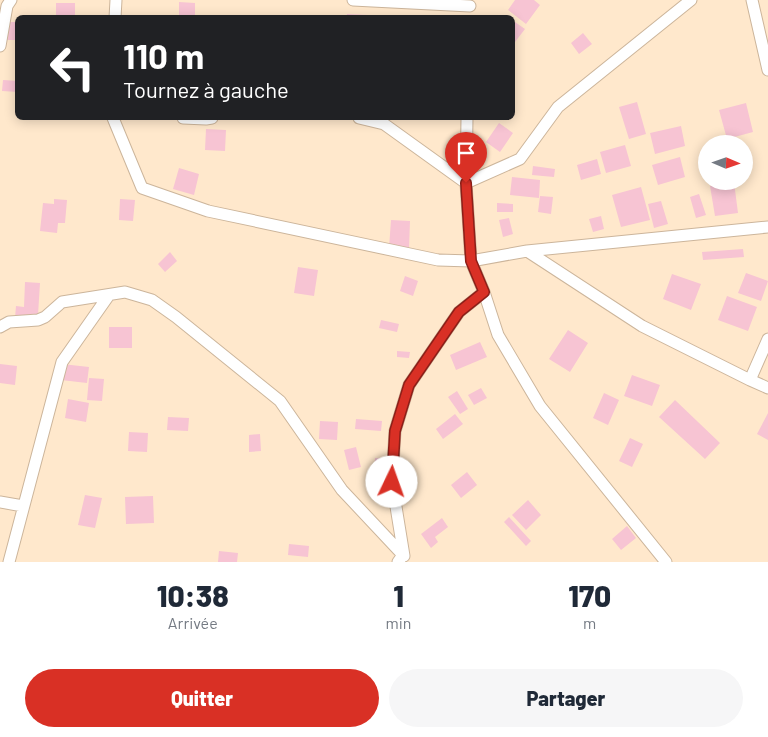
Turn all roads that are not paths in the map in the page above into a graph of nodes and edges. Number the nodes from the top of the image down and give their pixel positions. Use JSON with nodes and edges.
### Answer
{"nodes":[{"id":1,"x":11,"y":0,"type":"edge"},
{"id":2,"x":116,"y":0,"type":"edge"},
{"id":3,"x":353,"y":0,"type":"edge"},
{"id":4,"x":690,"y":0,"type":"edge"},
{"id":5,"x":752,"y":0,"type":"edge"},
{"id":6,"x":470,"y":8,"type":"edge"},
{"id":7,"x":115,"y":15,"type":"edge"},
{"id":8,"x":0,"y":46,"type":"edge"},
{"id":9,"x":768,"y":70,"type":"edge"},
{"id":10,"x":114,"y":120,"type":"edge"},
{"id":11,"x":368,"y":120,"type":"edge"},
{"id":12,"x":467,"y":120,"type":"edge"},
{"id":13,"x":466,"y":183,"type":"junction"},
{"id":14,"x":768,"y":227,"type":"edge"},
{"id":15,"x":527,"y":251,"type":"junction"},
{"id":16,"x":471,"y":261,"type":"junction"},
{"id":17,"x":484,"y":292,"type":"junction"},
{"id":18,"x":109,"y":295,"type":"junction"},
{"id":19,"x":0,"y":327,"type":"edge"},
{"id":20,"x":768,"y":339,"type":"edge"},
{"id":21,"x":750,"y":380,"type":"junction"},
{"id":22,"x":768,"y":388,"type":"edge"},
{"id":23,"x":0,"y":502,"type":"edge"},
{"id":24,"x":23,"y":506,"type":"junction"},
{"id":25,"x":403,"y":560,"type":"edge"},
{"id":26,"x":9,"y":562,"type":"edge"},
{"id":27,"x":666,"y":562,"type":"edge"}],
"edges":[{"from":1,"to":8,"type":"street"},
{"from":2,"to":7,"type":"street"},
{"from":3,"to":6,"type":"street"},
{"from":4,"to":13,"type":"street"},
{"from":5,"to":9,"type":"street"},
{"from":10,"to":16,"type":"street"},
{"from":11,"to":13,"type":"street"},
{"from":12,"to":13,"type":"street"},
{"from":13,"to":16,"type":"street"},
{"from":14,"to":15,"type":"street"},
{"from":15,"to":16,"type":"street"},
{"from":15,"to":21,"type":"street"},
{"from":16,"to":17,"type":"street"},
{"from":17,"to":25,"type":"street"},
{"from":17,"to":27,"type":"street"},
{"from":18,"to":19,"type":"street"},
{"from":18,"to":24,"type":"street"},
{"from":18,"to":25,"type":"street"},
{"from":20,"to":21,"type":"street"},
{"from":21,"to":22,"type":"street"},
{"from":23,"to":24,"type":"street"},
{"from":24,"to":26,"type":"street"}]}
